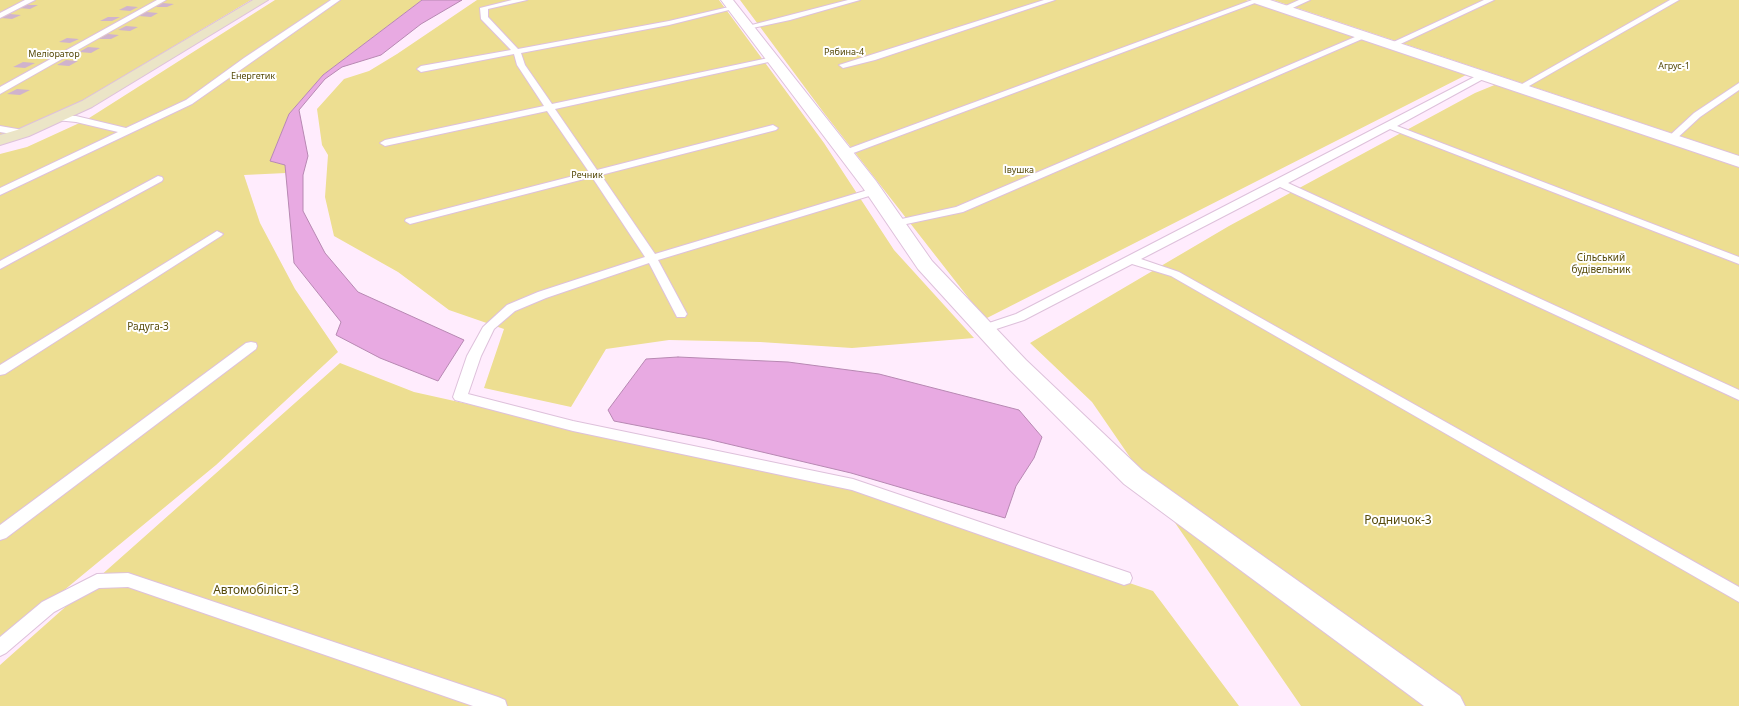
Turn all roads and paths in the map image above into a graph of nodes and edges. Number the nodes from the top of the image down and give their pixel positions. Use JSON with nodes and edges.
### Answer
{"nodes":[{"id":1,"x":30,"y":0,"type":"edge"},
{"id":2,"x":162,"y":0,"type":"edge"},
{"id":3,"x":262,"y":0,"type":"edge"},
{"id":4,"x":336,"y":0,"type":"edge"},
{"id":5,"x":523,"y":0,"type":"edge"},
{"id":6,"x":856,"y":0,"type":"edge"},
{"id":7,"x":1051,"y":0,"type":"edge"},
{"id":8,"x":1258,"y":0,"type":"edge"},
{"id":9,"x":1306,"y":0,"type":"edge"},
{"id":10,"x":1490,"y":0,"type":"edge"},
{"id":11,"x":1675,"y":0,"type":"edge"},
{"id":12,"x":730,"y":4,"type":"edge"},
{"id":13,"x":1283,"y":9,"type":"junction"},
{"id":14,"x":0,"y":16,"type":"edge"},
{"id":15,"x":748,"y":27,"type":"junction"},
{"id":16,"x":1365,"y":36,"type":"junction"},
{"id":17,"x":1390,"y":45,"type":"junction"},
{"id":18,"x":517,"y":52,"type":"junction"},
{"id":19,"x":773,"y":58,"type":"junction"},
{"id":20,"x":843,"y":65,"type":"dead end"},
{"id":21,"x":421,"y":69,"type":"dead end"},
{"id":22,"x":1482,"y":76,"type":"junction"},
{"id":23,"x":1739,"y":86,"type":"edge"},
{"id":24,"x":1519,"y":88,"type":"junction"},
{"id":25,"x":0,"y":91,"type":"edge"},
{"id":26,"x":549,"y":107,"type":"junction"},
{"id":27,"x":59,"y":118,"type":"junction"},
{"id":28,"x":1390,"y":126,"type":"junction"},
{"id":29,"x":773,"y":128,"type":"dead end"},
{"id":30,"x":0,"y":129,"type":"edge"},
{"id":31,"x":126,"y":132,"type":"junction"},
{"id":32,"x":23,"y":133,"type":"junction"},
{"id":33,"x":1671,"y":139,"type":"junction"},
{"id":34,"x":0,"y":140,"type":"edge"},
{"id":35,"x":385,"y":143,"type":"dead end"},
{"id":36,"x":845,"y":153,"type":"junction"},
{"id":37,"x":1739,"y":162,"type":"edge"},
{"id":38,"x":594,"y":174,"type":"junction"},
{"id":39,"x":158,"y":179,"type":"dead end"},
{"id":40,"x":1280,"y":183,"type":"junction"},
{"id":41,"x":0,"y":192,"type":"edge"},
{"id":42,"x":875,"y":192,"type":"junction"},
{"id":43,"x":410,"y":220,"type":"dead end"},
{"id":44,"x":897,"y":223,"type":"junction"},
{"id":45,"x":217,"y":234,"type":"dead end"},
{"id":46,"x":652,"y":259,"type":"junction"},
{"id":47,"x":1131,"y":260,"type":"junction"},
{"id":48,"x":1739,"y":261,"type":"edge"},
{"id":49,"x":0,"y":266,"type":"edge"},
{"id":50,"x":681,"y":314,"type":"dead end"},
{"id":51,"x":984,"y":329,"type":"junction"},
{"id":52,"x":251,"y":346,"type":"dead end"},
{"id":53,"x":0,"y":371,"type":"edge"},
{"id":54,"x":1739,"y":395,"type":"edge"},
{"id":55,"x":0,"y":534,"type":"edge"},
{"id":56,"x":1124,"y":578,"type":"dead end"},
{"id":57,"x":1739,"y":595,"type":"edge"},
{"id":58,"x":0,"y":648,"type":"edge"},
{"id":59,"x":498,"y":706,"type":"edge"},
{"id":60,"x":1449,"y":706,"type":"edge"}],
"edges":[{"from":1,"to":14,"type":"lane"},
{"from":2,"to":25,"type":"lane"},
{"from":3,"to":27,"type":"street"},
{"from":4,"to":31,"type":"lane"},
{"from":5,"to":18,"type":"lane"},
{"from":6,"to":15,"type":"lane"},
{"from":7,"to":20,"type":"lane"},
{"from":8,"to":13,"type":"street"},
{"from":8,"to":36,"type":"lane"},
{"from":9,"to":13,"type":"lane"},
{"from":10,"to":17,"type":"lane"},
{"from":11,"to":24,"type":"lane"},
{"from":12,"to":15,"type":"street"},
{"from":12,"to":18,"type":"lane"},
{"from":13,"to":16,"type":"street"},
{"from":15,"to":19,"type":"street"},
{"from":16,"to":17,"type":"street"},
{"from":16,"to":44,"type":"lane"},
{"from":17,"to":22,"type":"street"},
{"from":18,"to":21,"type":"lane"},
{"from":18,"to":26,"type":"lane"},
{"from":19,"to":26,"type":"lane"},
{"from":19,"to":36,"type":"street"},
{"from":22,"to":24,"type":"street"},
{"from":22,"to":28,"type":"lane"},
{"from":23,"to":33,"type":"lane"},
{"from":24,"to":33,"type":"street"},
{"from":26,"to":35,"type":"lane"},
{"from":26,"to":38,"type":"lane"},
{"from":27,"to":31,"type":"lane"},
{"from":27,"to":32,"type":"street"},
{"from":28,"to":40,"type":"lane"},
{"from":28,"to":48,"type":"lane"},
{"from":29,"to":38,"type":"lane"},
{"from":30,"to":32,"type":"lane"},
{"from":31,"to":41,"type":"lane"},
{"from":32,"to":34,"type":"street"},
{"from":33,"to":37,"type":"street"},
{"from":36,"to":42,"type":"street"},
{"from":38,"to":43,"type":"lane"},
{"from":38,"to":46,"type":"lane"},
{"from":39,"to":49,"type":"lane"},
{"from":40,"to":47,"type":"lane"},
{"from":40,"to":54,"type":"lane"},
{"from":42,"to":44,"type":"street"},
{"from":42,"to":46,"type":"lane"},
{"from":44,"to":51,"type":"street"},
{"from":45,"to":53,"type":"lane"},
{"from":46,"to":50,"type":"lane"},
{"from":46,"to":56,"type":"lane"},
{"from":47,"to":51,"type":"lane"},
{"from":47,"to":57,"type":"lane"},
{"from":51,"to":60,"type":"street"},
{"from":52,"to":55,"type":"lane"},
{"from":58,"to":59,"type":"lane"}]}
